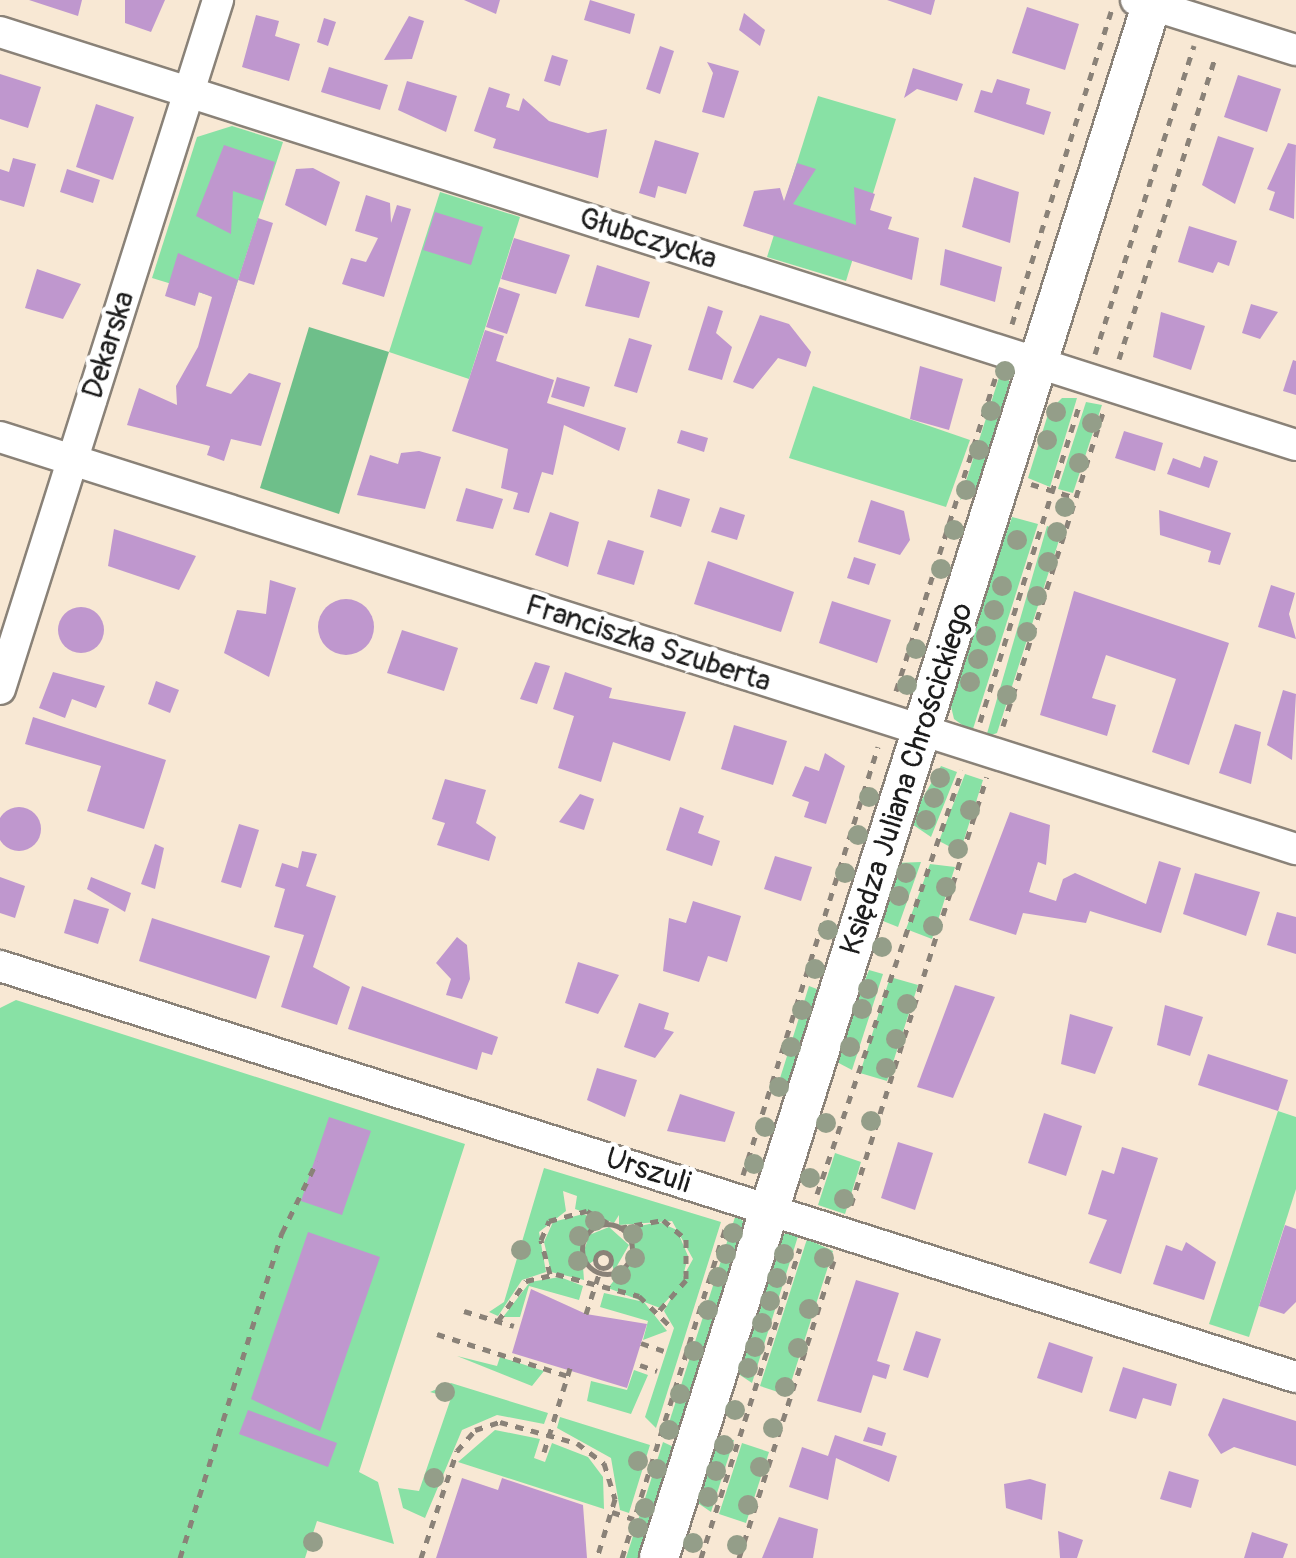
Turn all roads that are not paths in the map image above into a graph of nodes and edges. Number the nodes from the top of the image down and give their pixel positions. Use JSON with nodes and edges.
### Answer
{"nodes":[{"id":1,"x":218,"y":0,"type":"edge"},
{"id":2,"x":1147,"y":2,"type":"edge"},
{"id":3,"x":0,"y":32,"type":"edge"},
{"id":4,"x":1296,"y":50,"type":"edge"},
{"id":5,"x":189,"y":94,"type":"junction"},
{"id":6,"x":1021,"y":358,"type":"junction"},
{"id":7,"x":0,"y":437,"type":"edge"},
{"id":8,"x":1296,"y":445,"type":"edge"},
{"id":9,"x":73,"y":459,"type":"junction"},
{"id":10,"x":0,"y":690,"type":"edge"},
{"id":11,"x":922,"y":731,"type":"junction"},
{"id":12,"x":1296,"y":850,"type":"edge"},
{"id":13,"x":0,"y":966,"type":"edge"},
{"id":14,"x":770,"y":1210,"type":"junction"},
{"id":15,"x":1296,"y":1377,"type":"edge"},
{"id":16,"x":659,"y":1558,"type":"edge"}],
"edges":[{"from":1,"to":5,"type":"street","name":"Dekarska"},
{"from":2,"to":4,"type":"street"},
{"from":2,"to":6,"type":"street","name":"Księdza Juliana Chrościckiego"},
{"from":3,"to":5,"type":"street","name":"Głubczycka"},
{"from":5,"to":6,"type":"street","name":"Głubczycka"},
{"from":5,"to":9,"type":"street","name":"Dekarska"},
{"from":6,"to":8,"type":"street","name":"Głubczycka"},
{"from":6,"to":11,"type":"street","name":"Księdza Juliana Chrościckiego"},
{"from":7,"to":9,"type":"street","name":"Franciszka Szuberta"},
{"from":9,"to":10,"type":"street","name":"Dekarska"},
{"from":9,"to":11,"type":"street","name":"Franciszka Szuberta"},
{"from":11,"to":12,"type":"street","name":"Franciszka Szuberta"},
{"from":11,"to":14,"type":"street","name":"Księdza Juliana Chrościckiego"},
{"from":13,"to":14,"type":"street","name":"Urszuli"},
{"from":14,"to":15,"type":"street","name":"Urszuli"},
{"from":14,"to":16,"type":"street","name":"Księdza Juliana Chrościckiego"}]}
